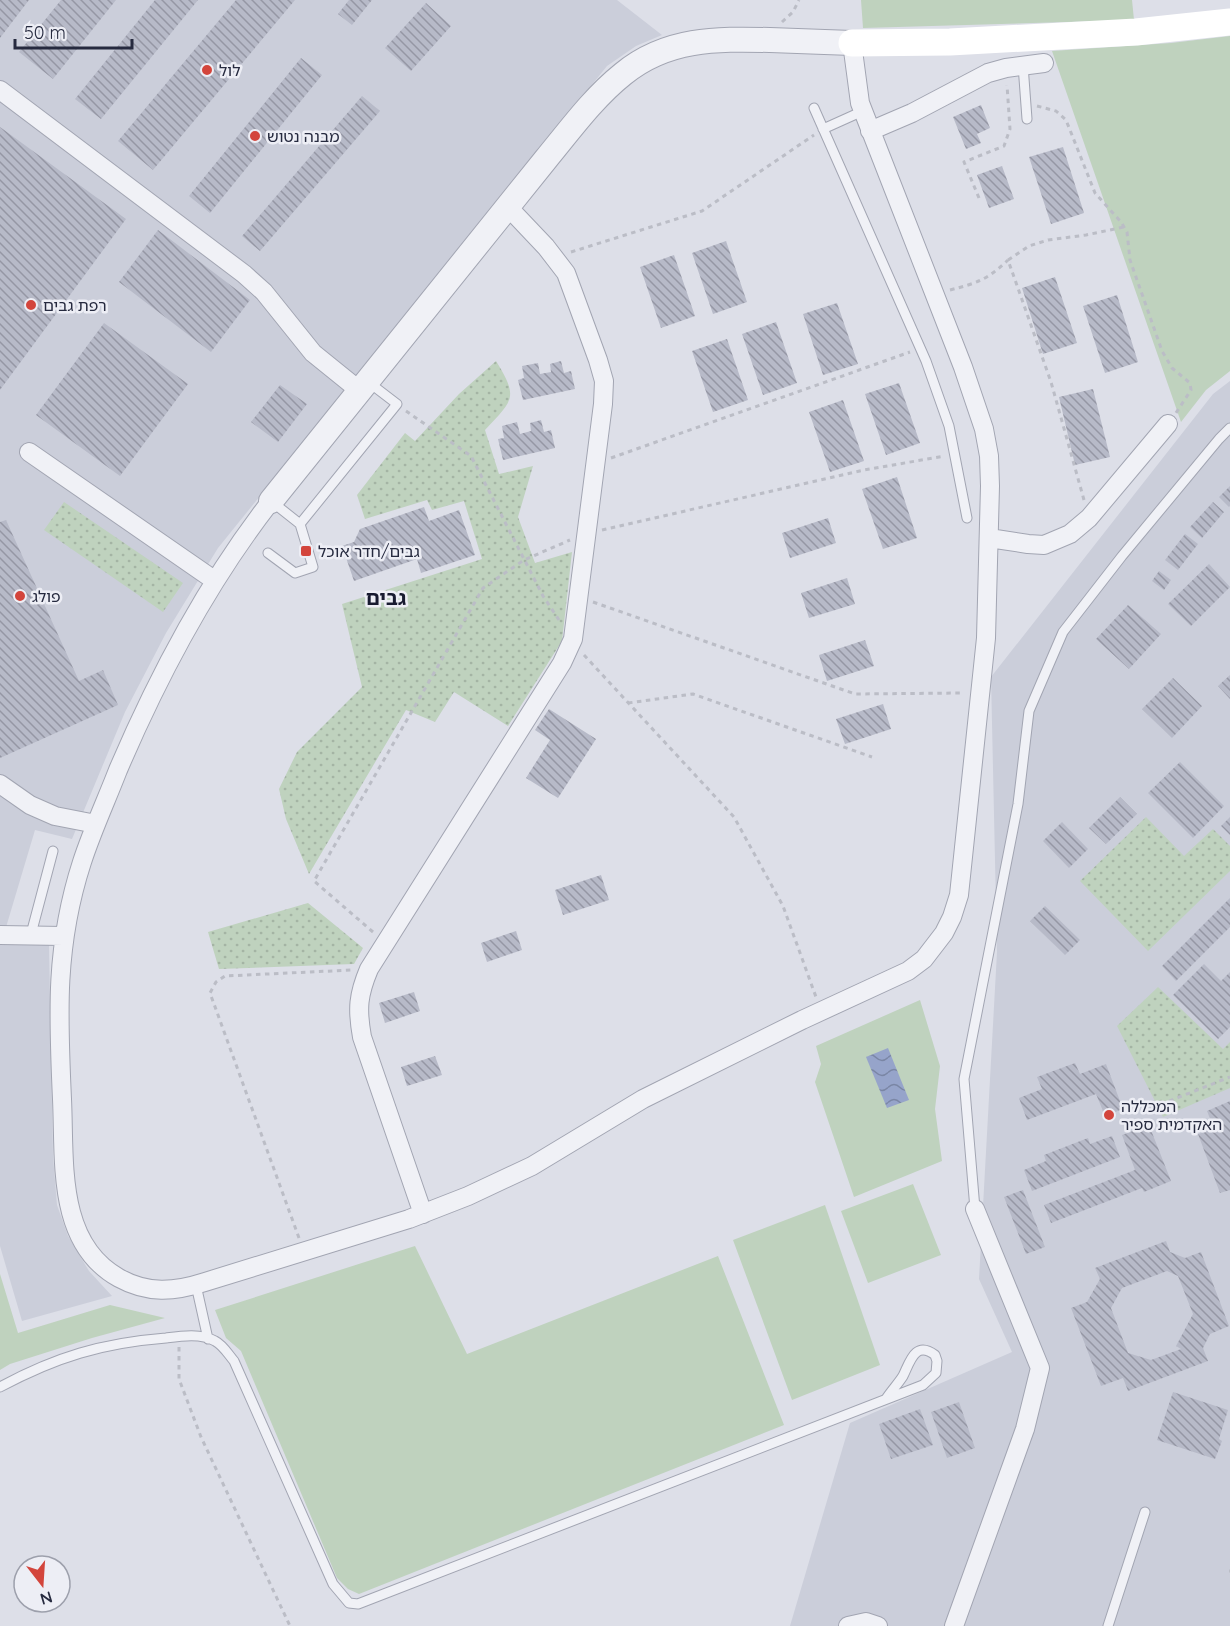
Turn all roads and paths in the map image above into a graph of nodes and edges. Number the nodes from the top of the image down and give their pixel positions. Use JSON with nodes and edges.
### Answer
{"nodes":[{"id":1,"x":1230,"y":22,"type":"edge"},
{"id":2,"x":852,"y":43,"type":"junction"},
{"id":3,"x":1044,"y":63,"type":"dead end"},
{"id":4,"x":1015,"y":66,"type":"junction"},
{"id":5,"x":0,"y":90,"type":"edge"},
{"id":6,"x":1026,"y":105,"type":"junction"},
{"id":7,"x":814,"y":108,"type":"dead end"},
{"id":8,"x":863,"y":111,"type":"junction"},
{"id":9,"x":1027,"y":119,"type":"dead end"},
{"id":10,"x":823,"y":129,"type":"junction"},
{"id":11,"x":870,"y":131,"type":"junction"},
{"id":12,"x":979,"y":198,"type":"dead end"},
{"id":13,"x":508,"y":207,"type":"junction"},
{"id":14,"x":1124,"y":227,"type":"junction"},
{"id":15,"x":554,"y":258,"type":"junction"},
{"id":16,"x":1008,"y":260,"type":"junction"},
{"id":17,"x":935,"y":294,"type":"junction"},
{"id":18,"x":920,"y":349,"type":"junction"},
{"id":19,"x":364,"y":386,"type":"junction"},
{"id":20,"x":397,"y":404,"type":"junction"},
{"id":21,"x":1168,"y":424,"type":"joint"},
{"id":22,"x":1230,"y":428,"type":"edge"},
{"id":23,"x":29,"y":452,"type":"dead end"},
{"id":24,"x":596,"y":464,"type":"junction"},
{"id":25,"x":271,"y":501,"type":"junction"},
{"id":26,"x":967,"y":518,"type":"dead end"},
{"id":27,"x":1089,"y":518,"type":"junction"},
{"id":28,"x":300,"y":524,"type":"junction"},
{"id":29,"x":989,"y":538,"type":"junction"},
{"id":30,"x":268,"y":553,"type":"dead end"},
{"id":31,"x":214,"y":580,"type":"junction"},
{"id":32,"x":579,"y":597,"type":"junction"},
{"id":33,"x":573,"y":639,"type":"junction"},
{"id":34,"x":981,"y":693,"type":"junction"},
{"id":35,"x":628,"y":703,"type":"junction"},
{"id":36,"x":872,"y":757,"type":"dead end"},
{"id":37,"x":0,"y":784,"type":"edge"},
{"id":38,"x":96,"y":824,"type":"junction"},
{"id":39,"x":53,"y":851,"type":"dead end"},
{"id":40,"x":31,"y":934,"type":"junction"},
{"id":41,"x":0,"y":935,"type":"edge"},
{"id":42,"x":63,"y":936,"type":"junction"},
{"id":43,"x":369,"y":969,"type":"junction"},
{"id":44,"x":821,"y":1011,"type":"junction"},
{"id":45,"x":1230,"y":1077,"type":"edge"},
{"id":46,"x":1144,"y":1111,"type":"dead end"},
{"id":47,"x":975,"y":1209,"type":"joint"},
{"id":48,"x":423,"y":1214,"type":"junction"},
{"id":49,"x":304,"y":1251,"type":"junction"},
{"id":50,"x":196,"y":1285,"type":"junction"},
{"id":51,"x":179,"y":1336,"type":"junction"},
{"id":52,"x":208,"y":1339,"type":"junction"},
{"id":53,"x":0,"y":1387,"type":"edge"},
{"id":54,"x":886,"y":1399,"type":"junction"},
{"id":55,"x":1145,"y":1512,"type":"dead end"},
{"id":56,"x":290,"y":1626,"type":"edge"},
{"id":57,"x":848,"y":1626,"type":"edge"},
{"id":58,"x":878,"y":1626,"type":"edge"},
{"id":59,"x":954,"y":1626,"type":"edge"},
{"id":60,"x":1108,"y":1626,"type":"edge"}],
"edges":[{"from":1,"to":2,"type":"main road"},
{"from":2,"to":8,"type":"street"},
{"from":2,"to":13,"type":"street"},
{"from":3,"to":4,"type":"street"},
{"from":4,"to":6,"type":"lane"},
{"from":4,"to":11,"type":"street"},
{"from":4,"to":12,"type":"path"},
{"from":5,"to":19,"type":"street"},
{"from":6,"to":9,"type":"lane"},
{"from":6,"to":14,"type":"path"},
{"from":7,"to":10,"type":"lane"},
{"from":8,"to":10,"type":"lane"},
{"from":8,"to":11,"type":"street"},
{"from":10,"to":15,"type":"path"},
{"from":10,"to":18,"type":"lane"},
{"from":11,"to":17,"type":"street"},
{"from":13,"to":15,"type":"street"},
{"from":13,"to":19,"type":"street"},
{"from":14,"to":16,"type":"path"},
{"from":14,"to":21,"type":"path"},
{"from":15,"to":24,"type":"street"},
{"from":16,"to":17,"type":"path"},
{"from":16,"to":27,"type":"path"},
{"from":17,"to":29,"type":"street"},
{"from":18,"to":24,"type":"path"},
{"from":18,"to":26,"type":"lane"},
{"from":19,"to":20,"type":"lane"},
{"from":19,"to":25,"type":"street"},
{"from":20,"to":28,"type":"lane"},
{"from":20,"to":33,"type":"path"},
{"from":21,"to":27,"type":"street"},
{"from":22,"to":47,"type":"lane"},
{"from":23,"to":31,"type":"street"},
{"from":24,"to":32,"type":"street"},
{"from":25,"to":28,"type":"lane"},
{"from":25,"to":31,"type":"street"},
{"from":27,"to":29,"type":"street"},
{"from":28,"to":30,"type":"lane"},
{"from":29,"to":34,"type":"street"},
{"from":31,"to":38,"type":"street"},
{"from":32,"to":33,"type":"street"},
{"from":32,"to":34,"type":"path"},
{"from":33,"to":35,"type":"path"},
{"from":33,"to":43,"type":"street"},
{"from":34,"to":44,"type":"street"},
{"from":35,"to":36,"type":"path"},
{"from":35,"to":44,"type":"path"},
{"from":37,"to":38,"type":"street"},
{"from":38,"to":42,"type":"street"},
{"from":39,"to":40,"type":"lane"},
{"from":40,"to":41,"type":"street"},
{"from":40,"to":42,"type":"street"},
{"from":42,"to":50,"type":"street"},
{"from":43,"to":48,"type":"street"},
{"from":43,"to":49,"type":"path"},
{"from":44,"to":48,"type":"street"},
{"from":45,"to":46,"type":"path"},
{"from":47,"to":59,"type":"street"},
{"from":48,"to":49,"type":"street"},
{"from":49,"to":50,"type":"street"},
{"from":50,"to":52,"type":"lane"},
{"from":51,"to":52,"type":"lane"},
{"from":51,"to":53,"type":"lane"},
{"from":51,"to":56,"type":"path"},
{"from":52,"to":54,"type":"lane"},
{"from":54,"to":54,"type":"lane"},
{"from":55,"to":60,"type":"lane"},
{"from":57,"to":58,"type":"street"}]}
